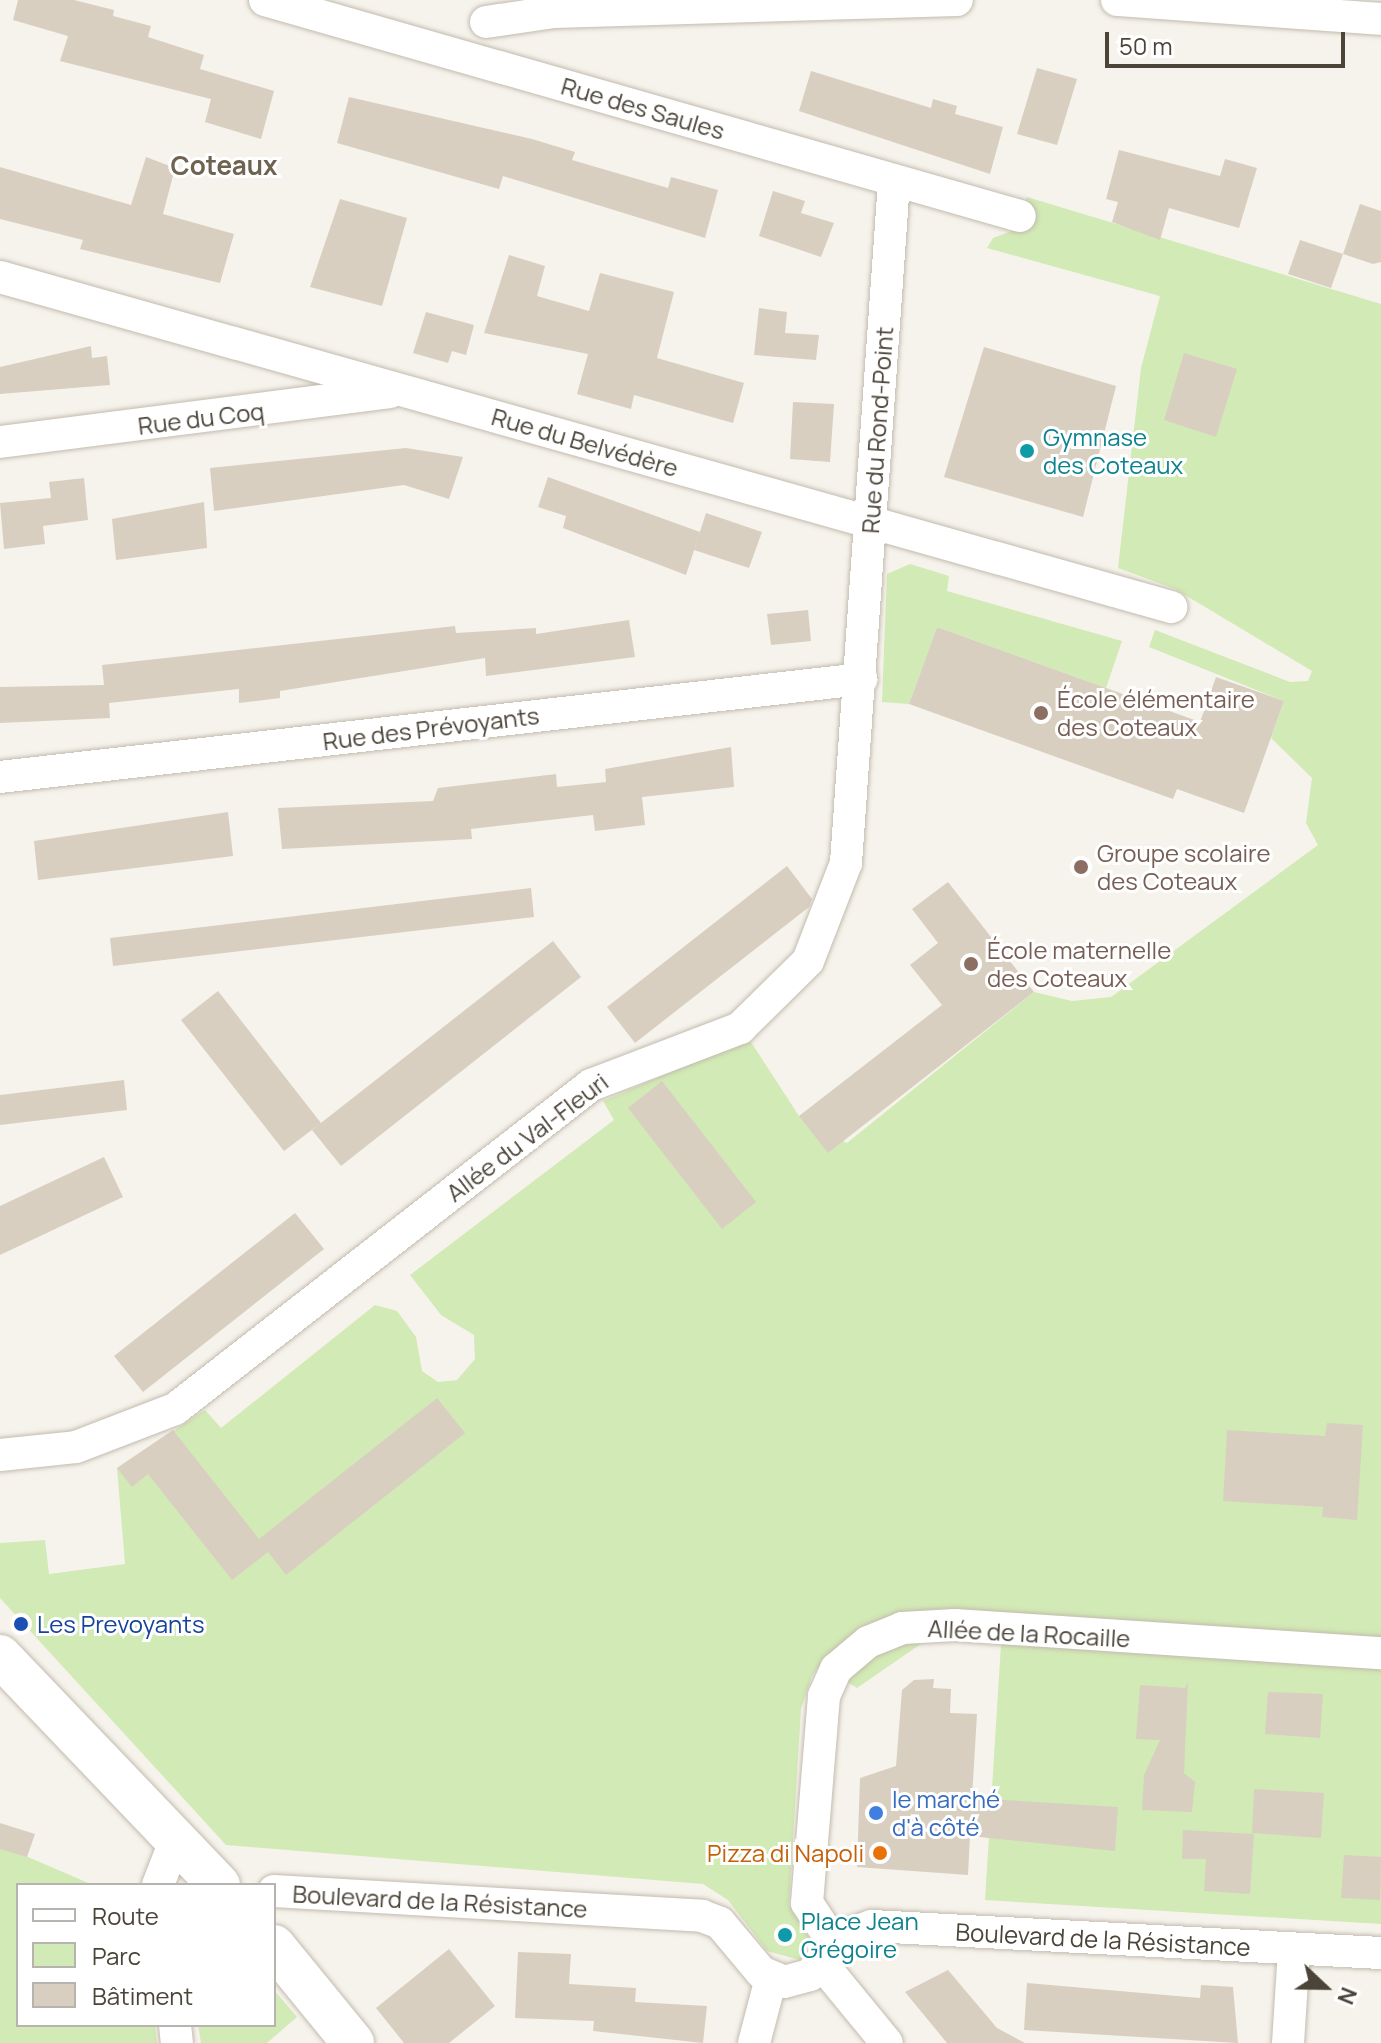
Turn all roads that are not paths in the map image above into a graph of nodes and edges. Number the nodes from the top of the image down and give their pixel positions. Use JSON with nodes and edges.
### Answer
{"nodes":[{"id":1,"x":265,"y":0,"type":"edge"},
{"id":2,"x":957,"y":0,"type":"edge"},
{"id":3,"x":1117,"y":0,"type":"edge"},
{"id":4,"x":1201,"y":2,"type":"edge"},
{"id":5,"x":543,"y":6,"type":"edge"},
{"id":6,"x":487,"y":11,"type":"edge"},
{"id":7,"x":1369,"y":12,"type":"edge"},
{"id":8,"x":472,"y":58,"type":"junction"},
{"id":9,"x":894,"y":181,"type":"junction"},
{"id":10,"x":1020,"y":216,"type":"dead end"},
{"id":11,"x":0,"y":277,"type":"edge"},
{"id":12,"x":401,"y":391,"type":"junction"},
{"id":13,"x":0,"y":442,"type":"edge"},
{"id":14,"x":871,"y":521,"type":"junction"},
{"id":15,"x":1171,"y":607,"type":"dead end"},
{"id":16,"x":861,"y":679,"type":"junction"},
{"id":17,"x":0,"y":777,"type":"edge"},
{"id":18,"x":0,"y":1455,"type":"edge"},
{"id":19,"x":1381,"y":1653,"type":"edge"},
{"id":20,"x":0,"y":1656,"type":"edge"},
{"id":21,"x":175,"y":1841,"type":"junction"},
{"id":22,"x":159,"y":1883,"type":"edge"},
{"id":23,"x":217,"y":1883,"type":"edge"},
{"id":24,"x":276,"y":1891,"type":"edge"},
{"id":25,"x":276,"y":1948,"type":"edge"},
{"id":26,"x":1294,"y":1949,"type":"junction"},
{"id":27,"x":1381,"y":1953,"type":"edge"},
{"id":28,"x":828,"y":1954,"type":"junction"},
{"id":29,"x":771,"y":1978,"type":"junction"},
{"id":30,"x":353,"y":2043,"type":"edge"},
{"id":31,"x":754,"y":2043,"type":"edge"},
{"id":32,"x":887,"y":2043,"type":"edge"},
{"id":33,"x":1288,"y":2043,"type":"edge"}],
"edges":[{"from":1,"to":8,"type":"street","name":"Rue des Saules"},
{"from":2,"to":5,"type":"street"},
{"from":3,"to":4,"type":"street"},
{"from":4,"to":7,"type":"street"},
{"from":5,"to":6,"type":"street"},
{"from":6,"to":8,"type":"street"},
{"from":8,"to":9,"type":"street","name":"Rue des Saules"},
{"from":9,"to":10,"type":"street","name":"Rue des Saules"},
{"from":9,"to":14,"type":"street","name":"Rue du Rond-Point"},
{"from":11,"to":12,"type":"street","name":"Rue du Belvédère"},
{"from":12,"to":13,"type":"street","name":"Rue du Coq"},
{"from":12,"to":14,"type":"street","name":"Rue du Belvédère"},
{"from":14,"to":15,"type":"street","name":"Rue du Belvédère"},
{"from":14,"to":16,"type":"street","name":"Rue du Rond-Point"},
{"from":16,"to":17,"type":"street","name":"Rue des Prévoyants"},
{"from":16,"to":18,"type":"street","name":"Allée du Val-Fleuri"},
{"from":19,"to":28,"type":"street","name":"Allée de la Rocaille"},
{"from":20,"to":21,"type":"street"},
{"from":21,"to":22,"type":"street"},
{"from":21,"to":23,"type":"street"},
{"from":24,"to":29,"type":"street","name":"Boulevard de la Résistance"},
{"from":25,"to":30,"type":"street"},
{"from":26,"to":27,"type":"street","name":"Boulevard de la Résistance"},
{"from":26,"to":28,"type":"street","name":"Boulevard de la Résistance"},
{"from":26,"to":33,"type":"street"},
{"from":28,"to":29,"type":"street"},
{"from":28,"to":32,"type":"street","name":"Allée de la Rocaille"},
{"from":29,"to":31,"type":"street"}]}
